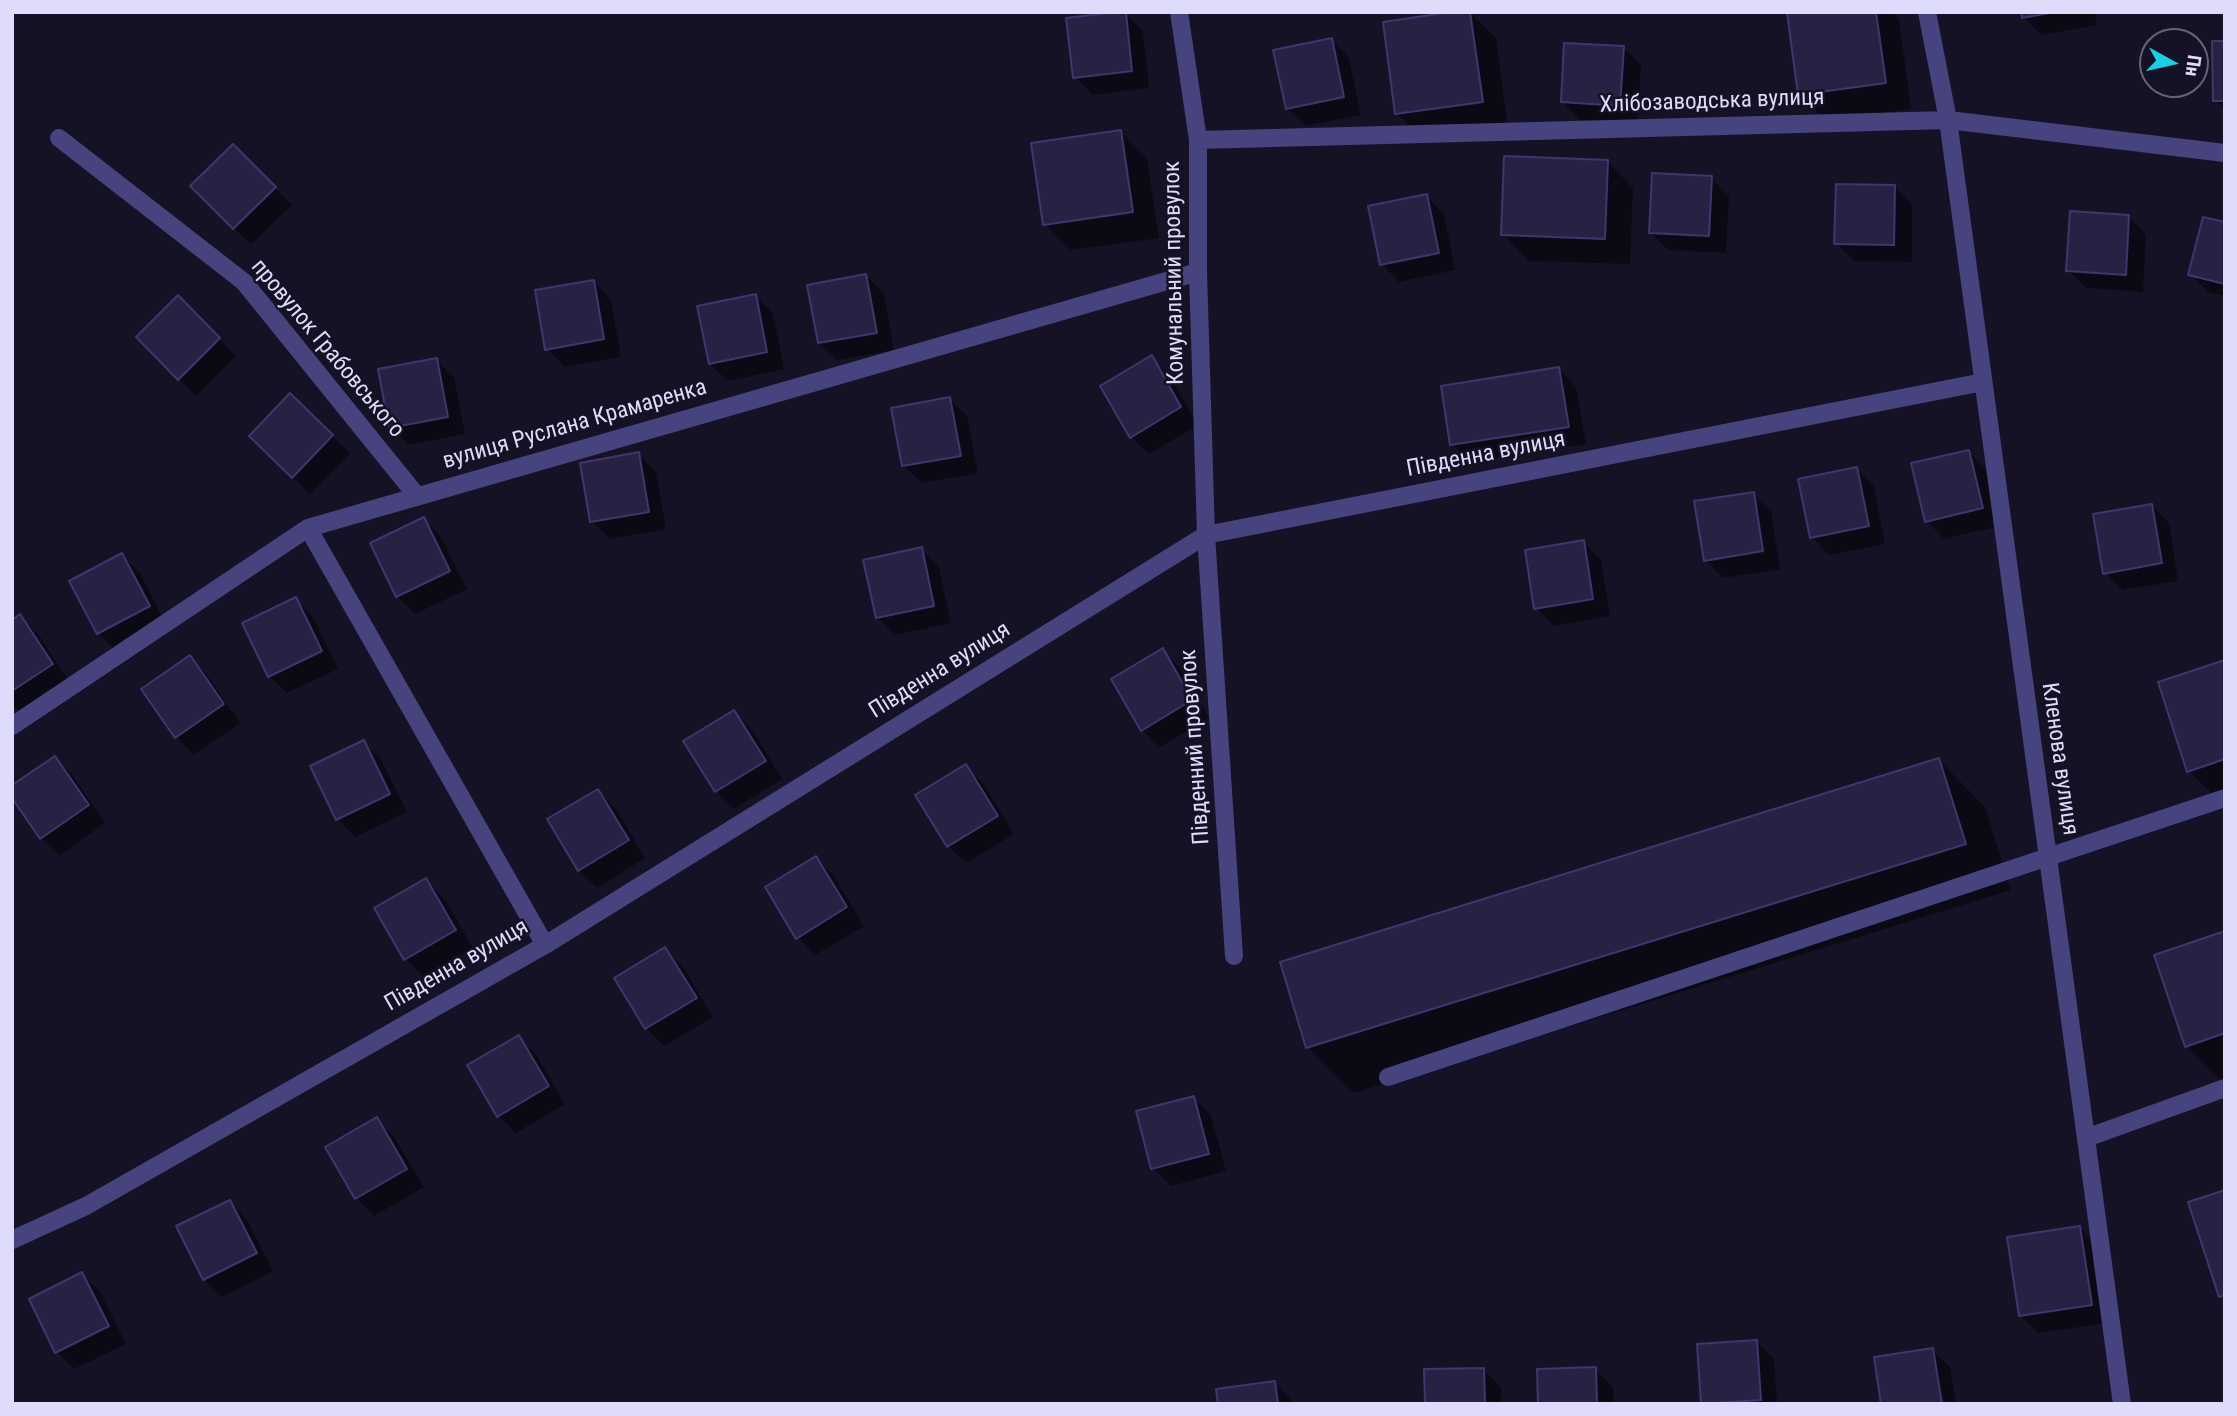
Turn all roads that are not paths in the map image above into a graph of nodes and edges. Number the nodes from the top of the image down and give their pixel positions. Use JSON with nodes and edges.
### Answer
{"nodes":[{"id":1,"x":1179,"y":12,"type":"edge"},
{"id":2,"x":1927,"y":12,"type":"edge"},
{"id":3,"x":1948,"y":120,"type":"junction"},
{"id":4,"x":59,"y":138,"type":"dead end"},
{"id":5,"x":1198,"y":140,"type":"junction"},
{"id":6,"x":2225,"y":153,"type":"edge"},
{"id":7,"x":1198,"y":272,"type":"junction"},
{"id":8,"x":1983,"y":382,"type":"junction"},
{"id":9,"x":417,"y":496,"type":"junction"},
{"id":10,"x":308,"y":528,"type":"junction"},
{"id":11,"x":1206,"y":535,"type":"junction"},
{"id":12,"x":12,"y":726,"type":"edge"},
{"id":13,"x":2225,"y":798,"type":"edge"},
{"id":14,"x":2048,"y":857,"type":"junction"},
{"id":15,"x":545,"y":945,"type":"junction"},
{"id":16,"x":1234,"y":956,"type":"dead end"},
{"id":17,"x":1388,"y":1077,"type":"dead end"},
{"id":18,"x":2225,"y":1088,"type":"edge"},
{"id":19,"x":2086,"y":1138,"type":"junction"},
{"id":20,"x":12,"y":1240,"type":"edge"},
{"id":21,"x":2122,"y":1404,"type":"edge"}],
"edges":[{"from":1,"to":5,"type":"street","name":"Комунальний провулок"},
{"from":2,"to":3,"type":"street","name":"Кленова вулиця"},
{"from":3,"to":5,"type":"street","name":"Хлібозаводська вулиця"},
{"from":3,"to":6,"type":"street","name":"Хлібозаводська вулиця"},
{"from":3,"to":8,"type":"street","name":"Кленова вулиця"},
{"from":4,"to":9,"type":"street","name":"провулок Грабовського"},
{"from":5,"to":7,"type":"street","name":"Комунальний провулок"},
{"from":7,"to":9,"type":"street","name":"вулиця Руслана Крамаренка"},
{"from":7,"to":11,"type":"street","name":"Комунальний провулок"},
{"from":8,"to":11,"type":"street","name":"Південна вулиця"},
{"from":8,"to":14,"type":"street","name":"Кленова вулиця"},
{"from":9,"to":10,"type":"street","name":"вулиця Руслана Крамаренка"},
{"from":10,"to":12,"type":"street","name":"вулиця Руслана Крамаренка"},
{"from":10,"to":15,"type":"street"},
{"from":11,"to":15,"type":"street","name":"Південна вулиця"},
{"from":11,"to":16,"type":"street","name":"Південний провулок"},
{"from":13,"to":14,"type":"street"},
{"from":14,"to":17,"type":"street"},
{"from":14,"to":19,"type":"street","name":"Кленова вулиця"},
{"from":15,"to":20,"type":"street","name":"Південна вулиця"},
{"from":18,"to":19,"type":"street"},
{"from":19,"to":21,"type":"street","name":"Кленова вулиця"}]}
